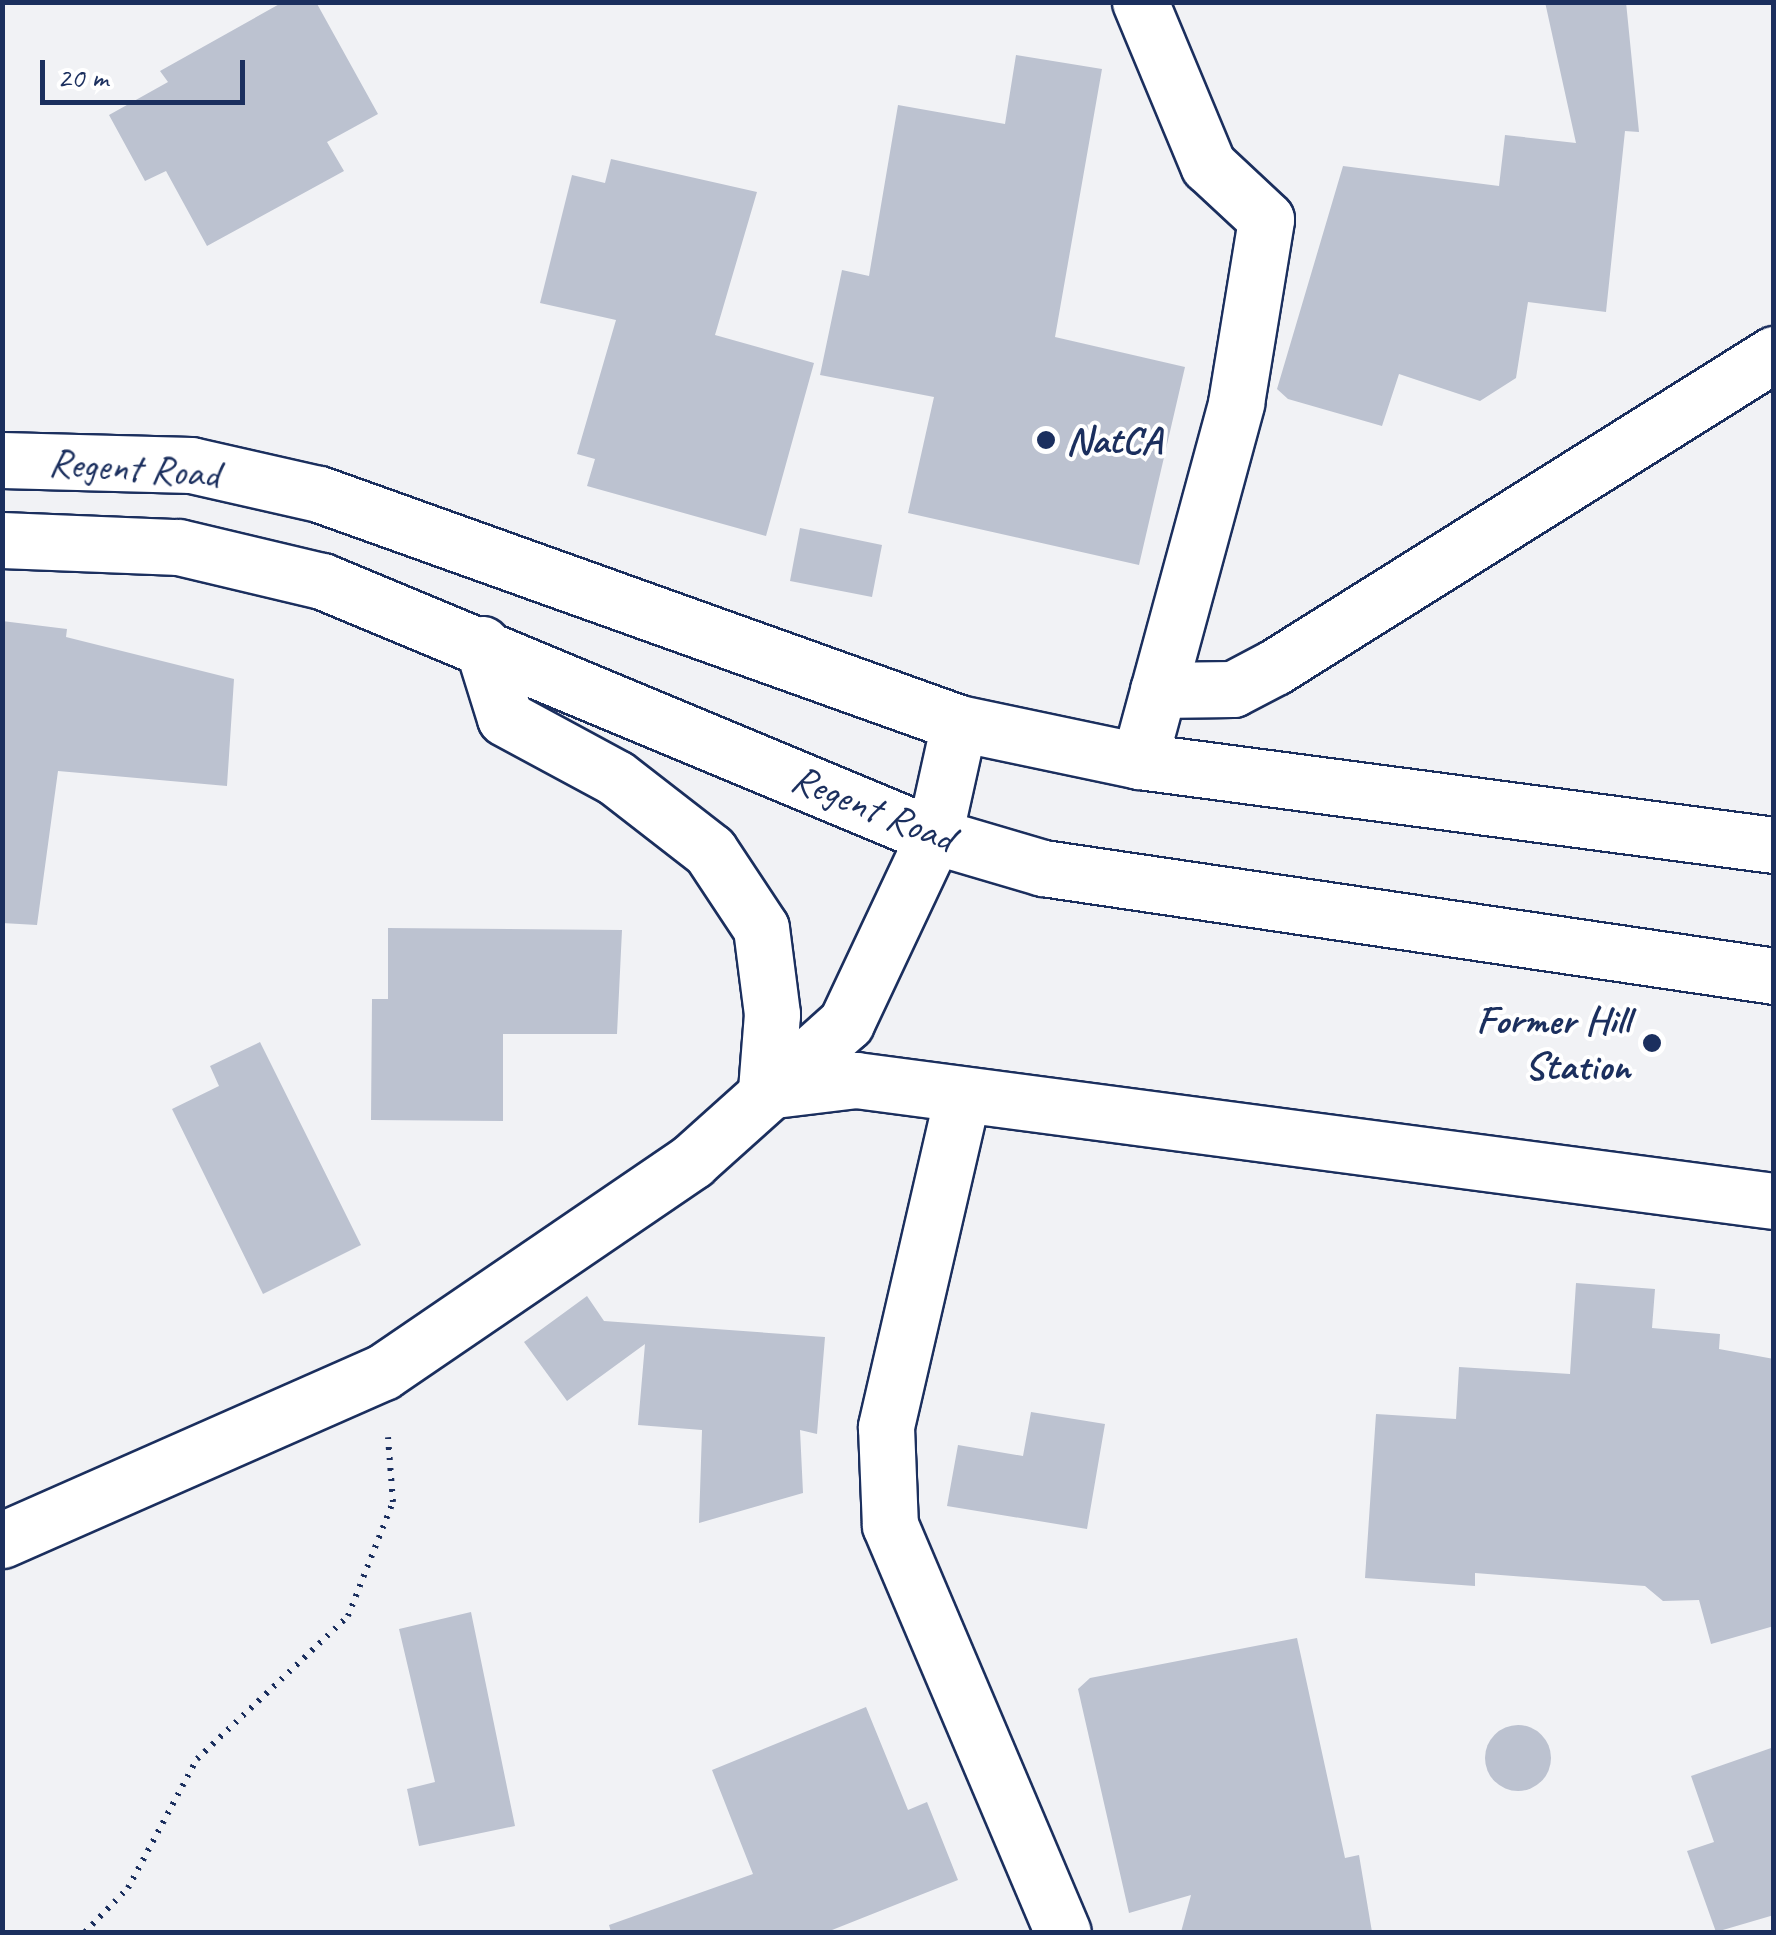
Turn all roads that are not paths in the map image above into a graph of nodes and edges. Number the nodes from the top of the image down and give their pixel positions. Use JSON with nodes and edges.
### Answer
{"nodes":[{"id":1,"x":1140,"y":2,"type":"edge"},
{"id":2,"x":1774,"y":354,"type":"edge"},
{"id":3,"x":2,"y":460,"type":"edge"},
{"id":4,"x":2,"y":540,"type":"edge"},
{"id":5,"x":482,"y":644,"type":"junction"},
{"id":6,"x":1158,"y":690,"type":"junction"},
{"id":7,"x":959,"y":722,"type":"junction"},
{"id":8,"x":1139,"y":761,"type":"junction"},
{"id":9,"x":934,"y":836,"type":"junction"},
{"id":10,"x":1774,"y":846,"type":"edge"},
{"id":11,"x":1774,"y":976,"type":"edge"},
{"id":12,"x":766,"y":1091,"type":"junction"},
{"id":13,"x":962,"y":1096,"type":"junction"},
{"id":14,"x":1774,"y":1201,"type":"edge"},
{"id":15,"x":2,"y":1540,"type":"edge"},
{"id":16,"x":1063,"y":1932,"type":"edge"}],
"edges":[{"from":1,"to":6,"type":"street"},
{"from":2,"to":6,"type":"street"},
{"from":3,"to":7,"type":"street","name":"Regent Road"},
{"from":4,"to":5,"type":"street","name":"Regent Road"},
{"from":5,"to":9,"type":"street","name":"Regent Road"},
{"from":5,"to":12,"type":"street"},
{"from":6,"to":8,"type":"street"},
{"from":7,"to":8,"type":"street","name":"Regent Road"},
{"from":7,"to":9,"type":"street"},
{"from":8,"to":10,"type":"street","name":"Regent Road"},
{"from":9,"to":11,"type":"street","name":"Regent Road"},
{"from":9,"to":12,"type":"street"},
{"from":12,"to":13,"type":"street"},
{"from":12,"to":15,"type":"street"},
{"from":13,"to":14,"type":"street"},
{"from":13,"to":16,"type":"street"}]}
